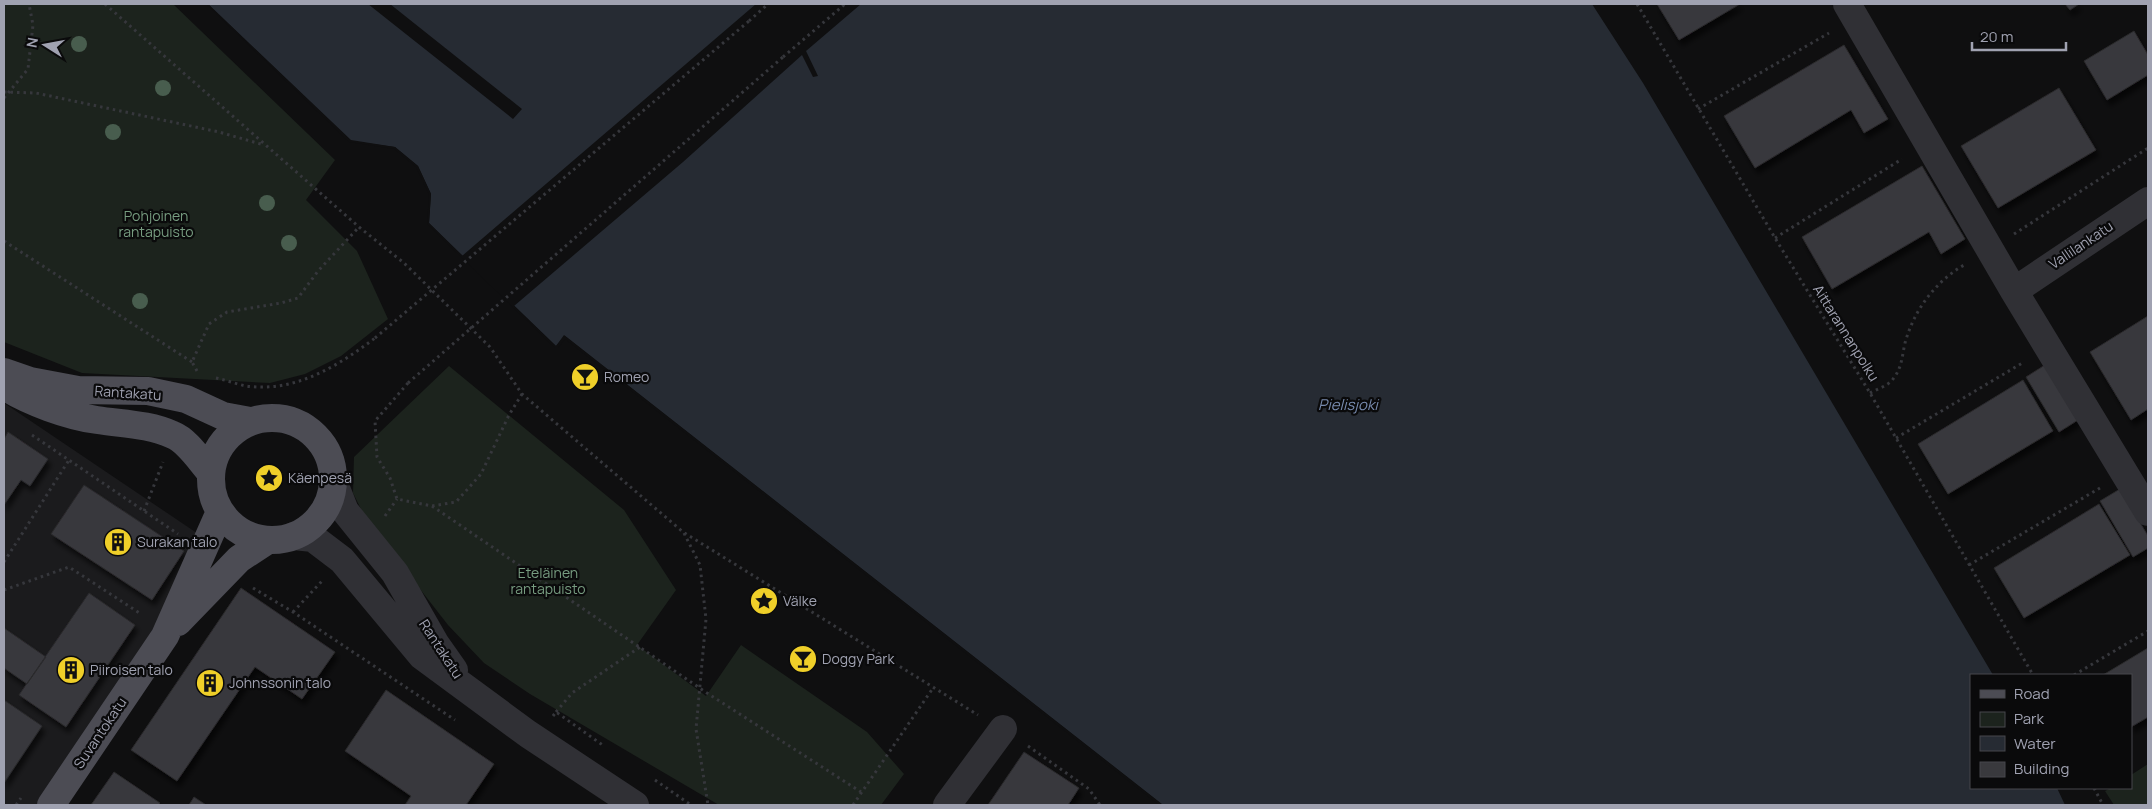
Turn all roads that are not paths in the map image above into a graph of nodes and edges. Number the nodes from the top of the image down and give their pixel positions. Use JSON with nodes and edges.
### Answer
{"nodes":[{"id":1,"x":1852,"y":11,"type":"edge"},
{"id":2,"x":2148,"y":201,"type":"edge"},
{"id":3,"x":2014,"y":291,"type":"junction"},
{"id":4,"x":4,"y":372,"type":"edge"},
{"id":5,"x":4,"y":386,"type":"edge"},
{"id":6,"x":250,"y":421,"type":"junction"},
{"id":7,"x":211,"y":473,"type":"junction"},
{"id":8,"x":334,"y":484,"type":"junction"},
{"id":9,"x":2148,"y":512,"type":"edge"},
{"id":10,"x":219,"y":514,"type":"junction"},
{"id":11,"x":281,"y":538,"type":"junction"},
{"id":12,"x":155,"y":627,"type":"junction"},
{"id":13,"x":467,"y":690,"type":"junction"},
{"id":14,"x":1002,"y":729,"type":"road end"},
{"id":15,"x":51,"y":805,"type":"edge"},
{"id":16,"x":635,"y":805,"type":"edge"},
{"id":17,"x":947,"y":805,"type":"edge"}],
"edges":[{"from":1,"to":3,"type":"street"},
{"from":2,"to":3,"type":"street","name":"Vallilankatu"},
{"from":3,"to":9,"type":"street"},
{"from":4,"to":6,"type":"main road","name":"Rantakatu"},
{"from":5,"to":7,"type":"main road","name":"Rantakatu"},
{"from":6,"to":7,"type":"main road"},
{"from":6,"to":8,"type":"main road"},
{"from":7,"to":10,"type":"main road"},
{"from":8,"to":11,"type":"main road"},
{"from":8,"to":13,"type":"street","name":"Rantakatu"},
{"from":10,"to":11,"type":"main road"},
{"from":10,"to":12,"type":"main road","name":"Suvantokatu"},
{"from":11,"to":12,"type":"main road","name":"Suvantokatu"},
{"from":11,"to":13,"type":"street","name":"Rantakatu"},
{"from":12,"to":15,"type":"main road","name":"Suvantokatu"},
{"from":13,"to":16,"type":"street","name":"Rantakatu"},
{"from":14,"to":17,"type":"street"}]}
